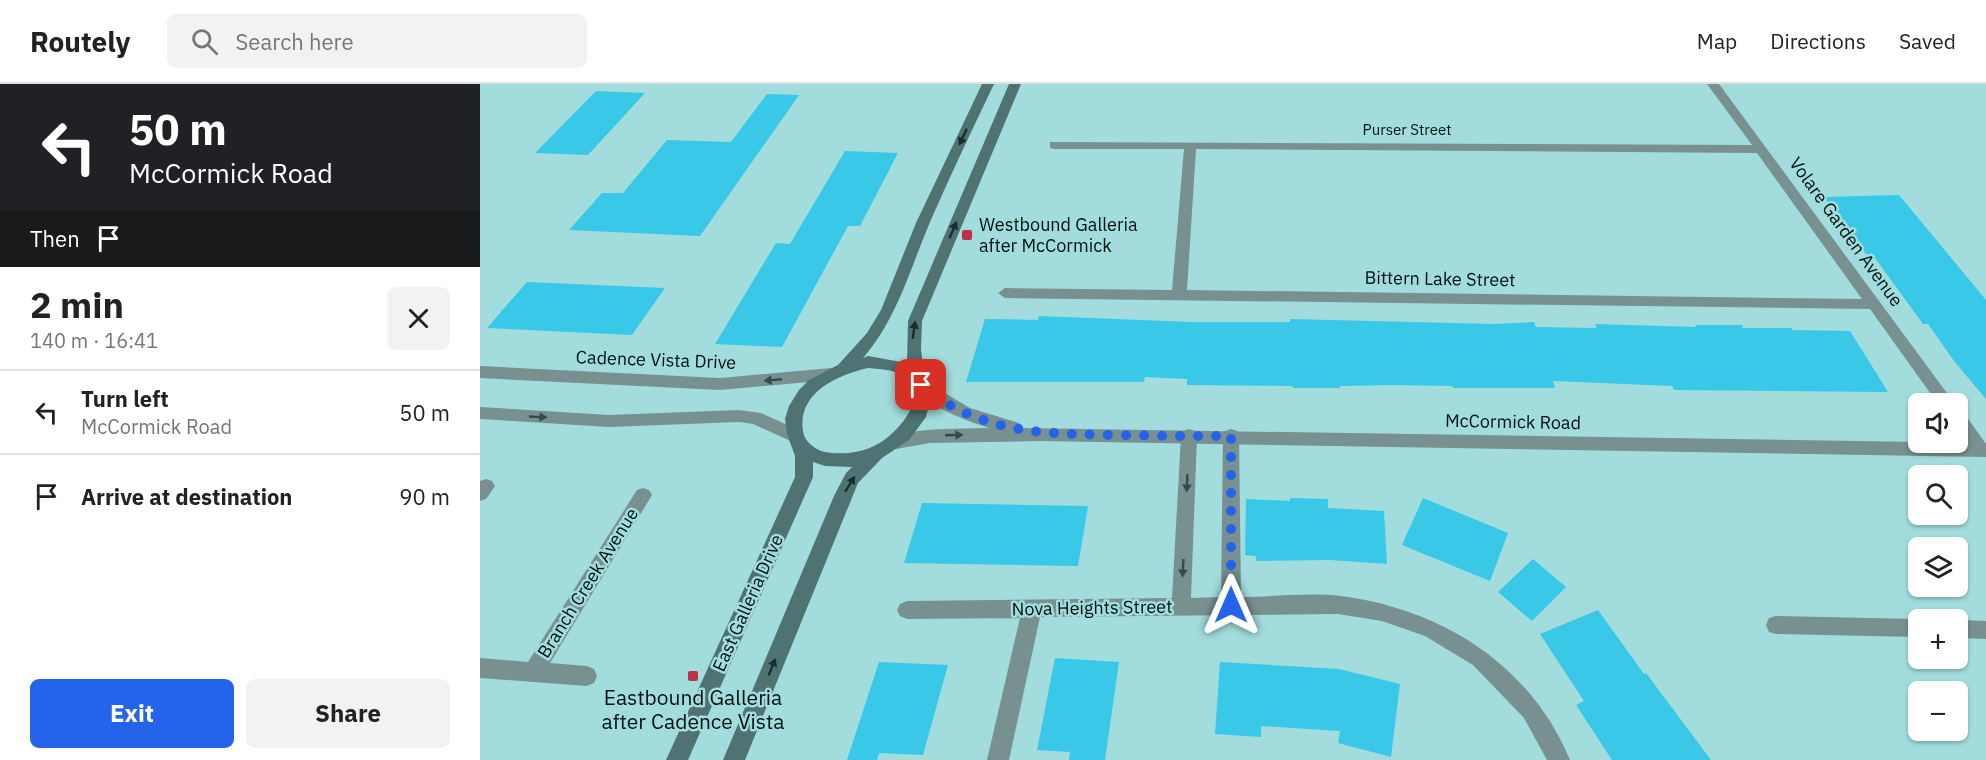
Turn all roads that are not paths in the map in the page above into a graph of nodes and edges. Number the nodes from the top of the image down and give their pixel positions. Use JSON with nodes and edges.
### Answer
{"nodes":[{"id":1,"x":988,"y":84,"type":"edge"},
{"id":2,"x":1015,"y":84,"type":"edge"},
{"id":3,"x":1713,"y":84,"type":"edge"},
{"id":4,"x":1054,"y":145,"type":"dead end"},
{"id":5,"x":1190,"y":146,"type":"junction"},
{"id":6,"x":1760,"y":149,"type":"junction"},
{"id":7,"x":1005,"y":293,"type":"dead end"},
{"id":8,"x":1179,"y":295,"type":"junction"},
{"id":9,"x":1874,"y":304,"type":"junction"},
{"id":10,"x":837,"y":371,"type":"junction"},
{"id":11,"x":480,"y":372,"type":"edge"},
{"id":12,"x":919,"y":382,"type":"junction"},
{"id":13,"x":1939,"y":393,"type":"edge"},
{"id":14,"x":480,"y":413,"type":"edge"},
{"id":15,"x":1968,"y":430,"type":"edge"},
{"id":16,"x":1040,"y":434,"type":"junction"},
{"id":17,"x":1190,"y":436,"type":"junction"},
{"id":18,"x":1231,"y":436,"type":"junction"},
{"id":19,"x":797,"y":440,"type":"junction"},
{"id":20,"x":896,"y":442,"type":"junction"},
{"id":21,"x":1984,"y":450,"type":"edge"},
{"id":22,"x":878,"y":452,"type":"junction"},
{"id":23,"x":643,"y":495,"type":"dead end"},
{"id":24,"x":1231,"y":605,"type":"junction"},
{"id":25,"x":1181,"y":606,"type":"junction"},
{"id":26,"x":906,"y":610,"type":"dead end"},
{"id":27,"x":1032,"y":610,"type":"junction"},
{"id":28,"x":1776,"y":624,"type":"dead end"},
{"id":29,"x":1908,"y":628,"type":"edge"},
{"id":30,"x":1968,"y":629,"type":"edge"},
{"id":31,"x":1986,"y":630,"type":"edge"},
{"id":32,"x":480,"y":668,"type":"edge"},
{"id":33,"x":533,"y":672,"type":"junction"},
{"id":34,"x":587,"y":676,"type":"dead end"},
{"id":35,"x":677,"y":760,"type":"edge"},
{"id":36,"x":734,"y":760,"type":"edge"},
{"id":37,"x":998,"y":760,"type":"edge"},
{"id":38,"x":1559,"y":760,"type":"edge"}],
"edges":[{"from":1,"to":10,"type":"main road","one_way":true},
{"from":12,"to":2,"type":"main road","one_way":true},
{"from":3,"to":6,"type":"street","name":"Volare Garden Avenue"},
{"from":4,"to":5,"type":"street","name":"Purser Street"},
{"from":5,"to":6,"type":"street","name":"Purser Street"},
{"from":5,"to":8,"type":"street"},
{"from":6,"to":9,"type":"street","name":"Volare Garden Avenue"},
{"from":7,"to":8,"type":"street","name":"Bittern Lake Street"},
{"from":8,"to":9,"type":"street","name":"Bittern Lake Street"},
{"from":9,"to":13,"type":"street","name":"Volare Garden Avenue"},
{"from":10,"to":11,"type":"street","name":"Cadence Vista Drive","one_way":true},
{"from":10,"to":12,"type":"main road"},
{"from":10,"to":19,"type":"main road"},
{"from":12,"to":16,"type":"street","name":"McCormick Road"},
{"from":12,"to":20,"type":"main road"},
{"from":14,"to":19,"type":"street","one_way":true},
{"from":15,"to":21,"type":"street"},
{"from":16,"to":17,"type":"street","name":"McCormick Road"},
{"from":20,"to":16,"type":"street","name":"McCormick Road","one_way":true},
{"from":17,"to":18,"type":"street","name":"McCormick Road"},
{"from":17,"to":25,"type":"street","one_way":true},
{"from":18,"to":21,"type":"street","name":"McCormick Road"},
{"from":18,"to":24,"type":"street"},
{"from":19,"to":22,"type":"main road"},
{"from":19,"to":35,"type":"main road","name":"East Galleria Drive"},
{"from":20,"to":22,"type":"main road"},
{"from":36,"to":22,"type":"main road","one_way":true},
{"from":23,"to":33,"type":"street","name":"Branch Creek Avenue"},
{"from":24,"to":25,"type":"street","name":"Nova Heights Street"},
{"from":24,"to":38,"type":"street","name":"Nova Heights Street"},
{"from":25,"to":27,"type":"street","name":"Nova Heights Street"},
{"from":26,"to":27,"type":"street","name":"Nova Heights Street"},
{"from":27,"to":37,"type":"street"},
{"from":28,"to":29,"type":"street"},
{"from":30,"to":31,"type":"street"},
{"from":32,"to":33,"type":"street"},
{"from":33,"to":34,"type":"street"}]}
